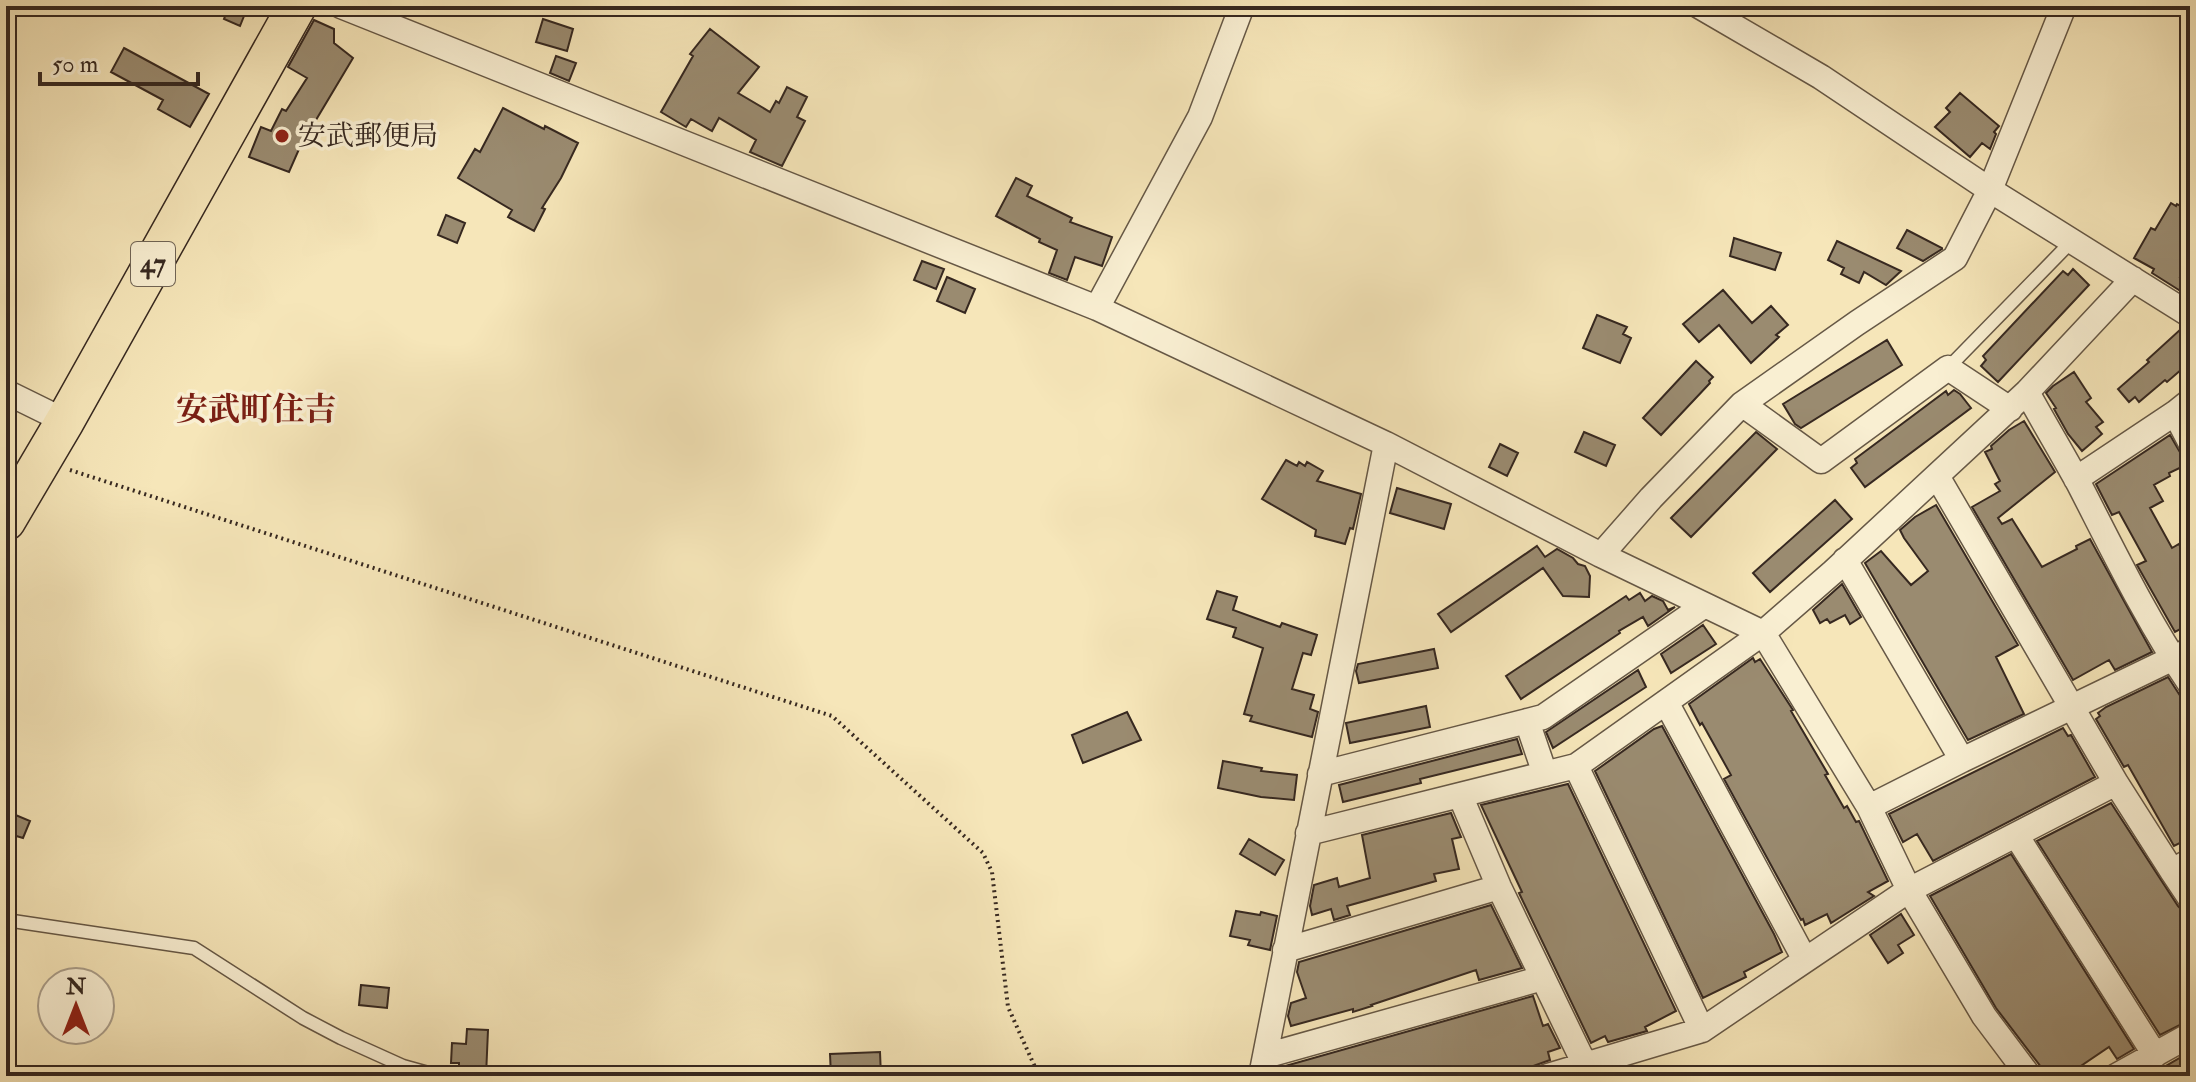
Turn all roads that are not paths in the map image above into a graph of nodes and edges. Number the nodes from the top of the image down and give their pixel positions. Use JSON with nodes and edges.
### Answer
{"nodes":[{"id":1,"x":297,"y":6,"type":"edge"},
{"id":2,"x":341,"y":6,"type":"edge"},
{"id":3,"x":1242,"y":6,"type":"edge"},
{"id":4,"x":1699,"y":6,"type":"edge"},
{"id":5,"x":2064,"y":6,"type":"edge"},
{"id":6,"x":1990,"y":190,"type":"junction"},
{"id":7,"x":2072,"y":241,"type":"junction"},
{"id":8,"x":2133,"y":279,"type":"junction"},
{"id":9,"x":1097,"y":308,"type":"junction"},
{"id":10,"x":2190,"y":315,"type":"edge"},
{"id":11,"x":1948,"y":368,"type":"junction"},
{"id":12,"x":6,"y":392,"type":"edge"},
{"id":13,"x":2018,"y":400,"type":"junction"},
{"id":14,"x":1742,"y":404,"type":"junction"},
{"id":15,"x":2183,"y":407,"type":"edge"},
{"id":16,"x":65,"y":421,"type":"junction"},
{"id":17,"x":2190,"y":442,"type":"edge"},
{"id":18,"x":1386,"y":444,"type":"junction"},
{"id":19,"x":1937,"y":476,"type":"junction"},
{"id":20,"x":2076,"y":479,"type":"junction"},
{"id":21,"x":6,"y":521,"type":"edge"},
{"id":22,"x":1601,"y":555,"type":"junction"},
{"id":23,"x":1845,"y":560,"type":"junction"},
{"id":24,"x":1705,"y":605,"type":"junction"},
{"id":25,"x":1763,"y":633,"type":"junction"},
{"id":26,"x":2181,"y":654,"type":"edge"},
{"id":27,"x":2190,"y":684,"type":"edge"},
{"id":28,"x":1666,"y":702,"type":"junction"},
{"id":29,"x":2073,"y":706,"type":"junction"},
{"id":30,"x":1527,"y":721,"type":"junction"},
{"id":31,"x":1962,"y":760,"type":"junction"},
{"id":32,"x":1576,"y":766,"type":"junction"},
{"id":33,"x":1320,"y":774,"type":"junction"},
{"id":34,"x":1545,"y":774,"type":"junction"},
{"id":35,"x":2116,"y":783,"type":"junction"},
{"id":36,"x":1460,"y":795,"type":"junction"},
{"id":37,"x":1869,"y":807,"type":"junction"},
{"id":38,"x":1308,"y":833,"type":"junction"},
{"id":39,"x":2016,"y":835,"type":"junction"},
{"id":40,"x":2181,"y":866,"type":"edge"},
{"id":41,"x":1499,"y":887,"type":"junction"},
{"id":42,"x":1909,"y":890,"type":"junction"},
{"id":43,"x":2190,"y":898,"type":"edge"},
{"id":44,"x":6,"y":920,"type":"edge"},
{"id":45,"x":1285,"y":950,"type":"junction"},
{"id":46,"x":1805,"y":960,"type":"junction"},
{"id":47,"x":1543,"y":978,"type":"junction"},
{"id":48,"x":1702,"y":1030,"type":"junction"},
{"id":49,"x":2190,"y":1035,"type":"edge"},
{"id":50,"x":2155,"y":1055,"type":"junction"},
{"id":51,"x":1585,"y":1065,"type":"junction"},
{"id":52,"x":1263,"y":1066,"type":"edge"},
{"id":53,"x":439,"y":1076,"type":"edge"},
{"id":54,"x":1548,"y":1076,"type":"edge"},
{"id":55,"x":2029,"y":1076,"type":"edge"},
{"id":56,"x":2116,"y":1076,"type":"edge"}],
"edges":[{"from":1,"to":16,"type":"main road","number":"47"},
{"from":2,"to":9,"type":"street"},
{"from":3,"to":9,"type":"street"},
{"from":4,"to":6,"type":"street"},
{"from":5,"to":6,"type":"street"},
{"from":6,"to":7,"type":"street"},
{"from":6,"to":14,"type":"street"},
{"from":7,"to":8,"type":"street"},
{"from":7,"to":11,"type":"lane"},
{"from":8,"to":10,"type":"street"},
{"from":8,"to":13,"type":"street"},
{"from":9,"to":18,"type":"street"},
{"from":11,"to":13,"type":"street"},
{"from":11,"to":14,"type":"street"},
{"from":12,"to":16,"type":"street"},
{"from":13,"to":19,"type":"street"},
{"from":13,"to":20,"type":"street"},
{"from":14,"to":22,"type":"street"},
{"from":15,"to":17,"type":"street"},
{"from":15,"to":20,"type":"street"},
{"from":16,"to":21,"type":"main road","number":"47"},
{"from":18,"to":22,"type":"street"},
{"from":18,"to":33,"type":"street"},
{"from":19,"to":23,"type":"street"},
{"from":19,"to":29,"type":"street"},
{"from":20,"to":26,"type":"street"},
{"from":22,"to":24,"type":"street"},
{"from":23,"to":25,"type":"street"},
{"from":23,"to":31,"type":"street"},
{"from":24,"to":25,"type":"street"},
{"from":24,"to":30,"type":"street"},
{"from":25,"to":28,"type":"street"},
{"from":25,"to":37,"type":"street"},
{"from":26,"to":27,"type":"street"},
{"from":26,"to":29,"type":"street"},
{"from":28,"to":32,"type":"street"},
{"from":28,"to":46,"type":"street"},
{"from":29,"to":31,"type":"street"},
{"from":29,"to":35,"type":"street"},
{"from":30,"to":33,"type":"street"},
{"from":30,"to":34,"type":"street"},
{"from":31,"to":37,"type":"street"},
{"from":32,"to":34,"type":"street"},
{"from":32,"to":48,"type":"street"},
{"from":33,"to":38,"type":"street"},
{"from":34,"to":36,"type":"street"},
{"from":35,"to":39,"type":"street"},
{"from":35,"to":40,"type":"street"},
{"from":36,"to":38,"type":"street"},
{"from":36,"to":41,"type":"street"},
{"from":37,"to":42,"type":"street"},
{"from":38,"to":45,"type":"street"},
{"from":39,"to":42,"type":"street"},
{"from":39,"to":50,"type":"street"},
{"from":40,"to":43,"type":"street"},
{"from":41,"to":45,"type":"street"},
{"from":41,"to":47,"type":"street"},
{"from":42,"to":46,"type":"street"},
{"from":42,"to":55,"type":"street"},
{"from":44,"to":53,"type":"lane"},
{"from":45,"to":52,"type":"street"},
{"from":46,"to":48,"type":"street"},
{"from":47,"to":51,"type":"street"},
{"from":47,"to":52,"type":"street"},
{"from":48,"to":51,"type":"street"},
{"from":49,"to":50,"type":"street"},
{"from":50,"to":56,"type":"street"},
{"from":51,"to":54,"type":"street"}]}
